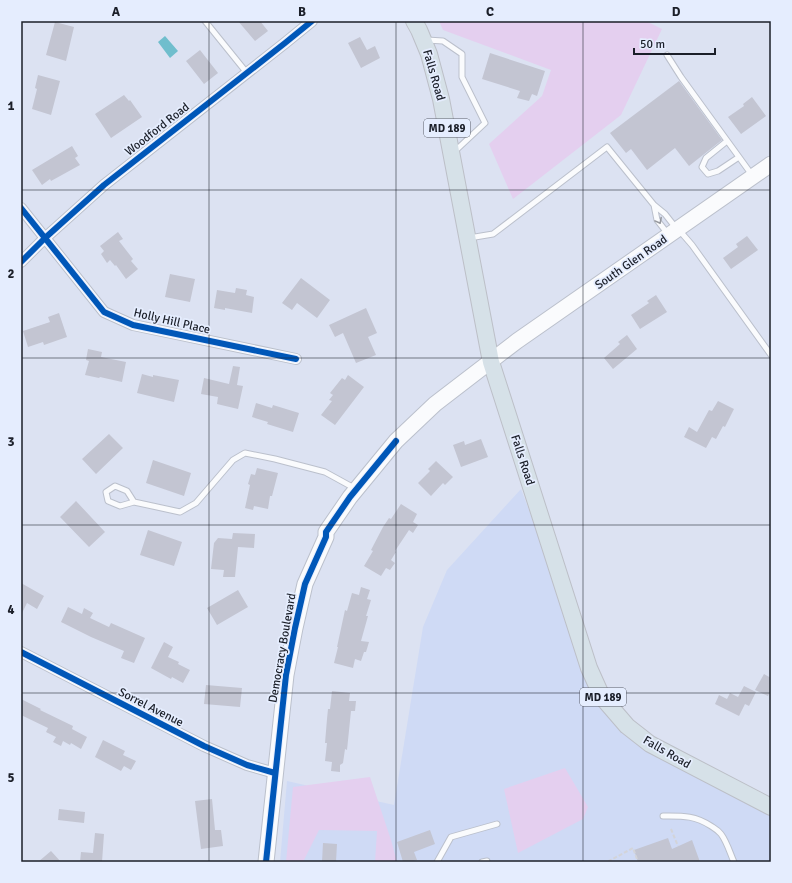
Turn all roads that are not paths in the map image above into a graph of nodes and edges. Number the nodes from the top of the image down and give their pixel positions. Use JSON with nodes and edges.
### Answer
{"nodes":[{"id":1,"x":205,"y":21,"type":"edge"},
{"id":2,"x":312,"y":21,"type":"edge"},
{"id":3,"x":414,"y":21,"type":"edge"},
{"id":4,"x":424,"y":40,"type":"junction"},
{"id":5,"x":667,"y":55,"type":"dead end"},
{"id":6,"x":247,"y":73,"type":"junction"},
{"id":7,"x":728,"y":141,"type":"junction"},
{"id":8,"x":452,"y":154,"type":"junction"},
{"id":9,"x":739,"y":157,"type":"junction"},
{"id":10,"x":771,"y":164,"type":"edge"},
{"id":11,"x":753,"y":176,"type":"junction"},
{"id":12,"x":654,"y":205,"type":"junction"},
{"id":13,"x":21,"y":208,"type":"edge"},
{"id":14,"x":674,"y":231,"type":"junction"},
{"id":15,"x":45,"y":238,"type":"junction"},
{"id":16,"x":468,"y":238,"type":"junction"},
{"id":17,"x":21,"y":262,"type":"edge"},
{"id":18,"x":771,"y":355,"type":"edge"},
{"id":19,"x":296,"y":358,"type":"dead end"},
{"id":20,"x":491,"y":362,"type":"junction"},
{"id":21,"x":357,"y":490,"type":"junction"},
{"id":22,"x":134,"y":502,"type":"junction"},
{"id":23,"x":21,"y":652,"type":"edge"},
{"id":24,"x":275,"y":773,"type":"junction"},
{"id":25,"x":771,"y":807,"type":"edge"},
{"id":26,"x":663,"y":816,"type":"dead end"},
{"id":27,"x":497,"y":824,"type":"dead end"},
{"id":28,"x":266,"y":862,"type":"edge"},
{"id":29,"x":437,"y":862,"type":"edge"},
{"id":30,"x":734,"y":862,"type":"edge"}],
"edges":[{"from":1,"to":6,"type":"lane"},
{"from":2,"to":6,"type":"street","name":"Woodford Road"},
{"from":3,"to":4,"type":"main road","name":"Falls Road","number":"MD 189"},
{"from":4,"to":8,"type":"main road","name":"Falls Road","number":"MD 189"},
{"from":4,"to":8,"type":"lane"},
{"from":5,"to":7,"type":"lane"},
{"from":6,"to":15,"type":"street","name":"Woodford Road"},
{"from":7,"to":9,"type":"lane"},
{"from":7,"to":9,"type":"lane"},
{"from":8,"to":16,"type":"main road","name":"Falls Road","number":"MD 189"},
{"from":9,"to":11,"type":"lane"},
{"from":10,"to":11,"type":"main road","name":"South Glen Road"},
{"from":11,"to":14,"type":"main road","name":"South Glen Road"},
{"from":12,"to":14,"type":"lane"},
{"from":12,"to":14,"type":"lane","one_way":true},
{"from":12,"to":16,"type":"lane"},
{"from":13,"to":15,"type":"street","name":"Holly Hill Place"},
{"from":14,"to":18,"type":"lane"},
{"from":14,"to":20,"type":"main road","name":"South Glen Road"},
{"from":15,"to":17,"type":"street","name":"Woodford Road"},
{"from":15,"to":19,"type":"street","name":"Holly Hill Place"},
{"from":16,"to":20,"type":"main road","name":"Falls Road","number":"MD 189"},
{"from":20,"to":21,"type":"main road","name":"Democracy Boulevard"},
{"from":20,"to":25,"type":"main road","name":"Falls Road","number":"MD 189"},
{"from":21,"to":22,"type":"lane"},
{"from":21,"to":24,"type":"main road","name":"Democracy Boulevard"},
{"from":22,"to":22,"type":"lane"},
{"from":23,"to":24,"type":"street","name":"Sorrel Avenue"},
{"from":24,"to":28,"type":"main road","name":"Democracy Boulevard"},
{"from":26,"to":30,"type":"lane"},
{"from":27,"to":29,"type":"lane"}]}
